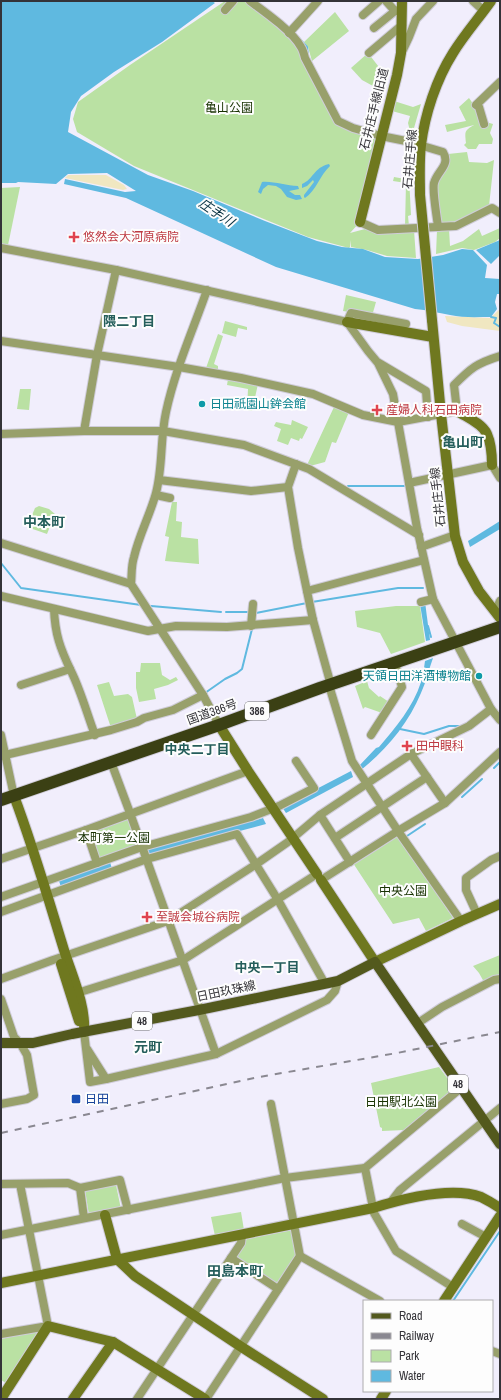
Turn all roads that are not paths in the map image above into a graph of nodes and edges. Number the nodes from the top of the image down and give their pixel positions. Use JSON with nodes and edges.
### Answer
{"nodes":[{"id":1,"x":233,"y":1,"type":"edge"},
{"id":2,"x":250,"y":1,"type":"edge"},
{"id":3,"x":318,"y":1,"type":"edge"},
{"id":4,"x":379,"y":1,"type":"edge"},
{"id":5,"x":386,"y":1,"type":"edge"},
{"id":6,"x":433,"y":1,"type":"edge"},
{"id":7,"x":473,"y":1,"type":"edge"},
{"id":8,"x":492,"y":1,"type":"edge"},
{"id":9,"x":400,"y":7,"type":"edge"},
{"id":10,"x":225,"y":10,"type":"dead end"},
{"id":11,"x":484,"y":11,"type":"junction"},
{"id":12,"x":363,"y":15,"type":"dead end"},
{"id":13,"x":402,"y":26,"type":"junction"},
{"id":14,"x":374,"y":28,"type":"dead end"},
{"id":15,"x":289,"y":32,"type":"junction"},
{"id":16,"x":401,"y":53,"type":"junction"},
{"id":17,"x":369,"y":54,"type":"dead end"},
{"id":18,"x":500,"y":82,"type":"edge"},
{"id":19,"x":484,"y":124,"type":"dead end"},
{"id":20,"x":381,"y":136,"type":"junction"},
{"id":21,"x":421,"y":146,"type":"junction"},
{"id":22,"x":496,"y":208,"type":"edge"},
{"id":23,"x":500,"y":213,"type":"edge"},
{"id":24,"x":360,"y":222,"type":"joint"},
{"id":25,"x":438,"y":227,"type":"junction"},
{"id":26,"x":1,"y":248,"type":"edge"},
{"id":27,"x":116,"y":270,"type":"junction"},
{"id":28,"x":208,"y":290,"type":"junction"},
{"id":29,"x":348,"y":322,"type":"junction"},
{"id":30,"x":406,"y":324,"type":"dead end"},
{"id":31,"x":434,"y":337,"type":"junction"},
{"id":32,"x":1,"y":341,"type":"edge"},
{"id":33,"x":97,"y":355,"type":"junction"},
{"id":34,"x":500,"y":356,"type":"edge"},
{"id":35,"x":378,"y":363,"type":"junction"},
{"id":36,"x":179,"y":366,"type":"junction"},
{"id":37,"x":457,"y":411,"type":"junction"},
{"id":38,"x":443,"y":414,"type":"junction"},
{"id":39,"x":428,"y":417,"type":"junction"},
{"id":40,"x":398,"y":422,"type":"junction"},
{"id":41,"x":163,"y":430,"type":"junction"},
{"id":42,"x":84,"y":431,"type":"junction"},
{"id":43,"x":1,"y":434,"type":"edge"},
{"id":44,"x":296,"y":464,"type":"junction"},
{"id":45,"x":492,"y":465,"type":"junction"},
{"id":46,"x":450,"y":474,"type":"junction"},
{"id":47,"x":500,"y":478,"type":"edge"},
{"id":48,"x":159,"y":480,"type":"junction"},
{"id":49,"x":409,"y":483,"type":"junction"},
{"id":50,"x":288,"y":487,"type":"junction"},
{"id":51,"x":156,"y":494,"type":"junction"},
{"id":52,"x":170,"y":498,"type":"dead end"},
{"id":53,"x":419,"y":535,"type":"junction"},
{"id":54,"x":455,"y":535,"type":"junction"},
{"id":55,"x":1,"y":543,"type":"edge"},
{"id":56,"x":421,"y":547,"type":"junction"},
{"id":57,"x":424,"y":560,"type":"junction"},
{"id":58,"x":132,"y":584,"type":"junction"},
{"id":59,"x":306,"y":591,"type":"junction"},
{"id":60,"x":1,"y":596,"type":"edge"},
{"id":61,"x":499,"y":606,"type":"edge"},
{"id":62,"x":54,"y":609,"type":"junction"},
{"id":63,"x":252,"y":609,"type":"dead end"},
{"id":64,"x":500,"y":618,"type":"edge"},
{"id":65,"x":312,"y":620,"type":"junction"},
{"id":66,"x":251,"y":626,"type":"junction"},
{"id":67,"x":500,"y":627,"type":"edge"},
{"id":68,"x":161,"y":629,"type":"junction"},
{"id":69,"x":455,"y":642,"type":"junction"},
{"id":70,"x":395,"y":663,"type":"junction"},
{"id":71,"x":70,"y":669,"type":"junction"},
{"id":72,"x":330,"y":684,"type":"junction"},
{"id":73,"x":20,"y":685,"type":"dead end"},
{"id":74,"x":203,"y":695,"type":"junction"},
{"id":75,"x":491,"y":709,"type":"junction"},
{"id":76,"x":500,"y":720,"type":"edge"},
{"id":77,"x":219,"y":725,"type":"junction"},
{"id":78,"x":1,"y":735,"type":"edge"},
{"id":79,"x":95,"y":735,"type":"junction"},
{"id":80,"x":372,"y":735,"type":"dead end"},
{"id":81,"x":500,"y":752,"type":"edge"},
{"id":82,"x":411,"y":754,"type":"junction"},
{"id":83,"x":3,"y":755,"type":"edge"},
{"id":84,"x":296,"y":761,"type":"dead end"},
{"id":85,"x":111,"y":762,"type":"junction"},
{"id":86,"x":248,"y":771,"type":"junction"},
{"id":87,"x":427,"y":777,"type":"junction"},
{"id":88,"x":366,"y":784,"type":"junction"},
{"id":89,"x":14,"y":796,"type":"junction"},
{"id":90,"x":1,"y":800,"type":"edge"},
{"id":91,"x":445,"y":803,"type":"junction"},
{"id":92,"x":383,"y":807,"type":"junction"},
{"id":93,"x":273,"y":808,"type":"junction"},
{"id":94,"x":130,"y":813,"type":"junction"},
{"id":95,"x":320,"y":815,"type":"junction"},
{"id":96,"x":86,"y":830,"type":"junction"},
{"id":97,"x":398,"y":831,"type":"junction"},
{"id":98,"x":293,"y":838,"type":"junction"},
{"id":99,"x":335,"y":838,"type":"junction"},
{"id":100,"x":142,"y":847,"type":"junction"},
{"id":101,"x":30,"y":849,"type":"junction"},
{"id":102,"x":500,"y":856,"type":"edge"},
{"id":103,"x":1,"y":859,"type":"edge"},
{"id":104,"x":146,"y":859,"type":"junction"},
{"id":105,"x":350,"y":862,"type":"junction"},
{"id":106,"x":97,"y":863,"type":"junction"},
{"id":107,"x":255,"y":865,"type":"junction"},
{"id":108,"x":319,"y":877,"type":"junction"},
{"id":109,"x":40,"y":882,"type":"junction"},
{"id":110,"x":1,"y":897,"type":"edge"},
{"id":111,"x":44,"y":897,"type":"junction"},
{"id":112,"x":278,"y":900,"type":"junction"},
{"id":113,"x":500,"y":904,"type":"edge"},
{"id":114,"x":1,"y":912,"type":"edge"},
{"id":115,"x":477,"y":914,"type":"junction"},
{"id":116,"x":168,"y":921,"type":"junction"},
{"id":117,"x":461,"y":921,"type":"junction"},
{"id":118,"x":63,"y":956,"type":"junction"},
{"id":119,"x":183,"y":960,"type":"junction"},
{"id":120,"x":376,"y":962,"type":"junction"},
{"id":121,"x":1,"y":979,"type":"edge"},
{"id":122,"x":500,"y":979,"type":"edge"},
{"id":123,"x":338,"y":981,"type":"junction"},
{"id":124,"x":325,"y":984,"type":"junction"},
{"id":125,"x":391,"y":985,"type":"junction"},
{"id":126,"x":77,"y":993,"type":"junction"},
{"id":127,"x":1,"y":999,"type":"edge"},
{"id":128,"x":199,"y":1010,"type":"junction"},
{"id":129,"x":421,"y":1021,"type":"junction"},
{"id":130,"x":84,"y":1032,"type":"junction"},
{"id":131,"x":1,"y":1043,"type":"edge"},
{"id":132,"x":20,"y":1043,"type":"junction"},
{"id":133,"x":87,"y":1049,"type":"junction"},
{"id":134,"x":216,"y":1054,"type":"junction"},
{"id":135,"x":106,"y":1079,"type":"junction"},
{"id":136,"x":461,"y":1088,"type":"junction"},
{"id":137,"x":1,"y":1104,"type":"edge"},
{"id":138,"x":271,"y":1104,"type":"dead end"},
{"id":139,"x":500,"y":1108,"type":"edge"},
{"id":140,"x":486,"y":1120,"type":"junction"},
{"id":141,"x":500,"y":1144,"type":"edge"},
{"id":142,"x":365,"y":1168,"type":"junction"},
{"id":143,"x":285,"y":1178,"type":"junction"},
{"id":144,"x":1,"y":1184,"type":"edge"},
{"id":145,"x":20,"y":1184,"type":"junction"},
{"id":146,"x":80,"y":1188,"type":"junction"},
{"id":147,"x":390,"y":1203,"type":"junction"},
{"id":148,"x":373,"y":1208,"type":"junction"},
{"id":149,"x":500,"y":1208,"type":"edge"},
{"id":150,"x":128,"y":1210,"type":"junction"},
{"id":151,"x":105,"y":1215,"type":"junction"},
{"id":152,"x":500,"y":1216,"type":"edge"},
{"id":153,"x":84,"y":1218,"type":"junction"},
{"id":154,"x":295,"y":1224,"type":"junction"},
{"id":155,"x":462,"y":1224,"type":"dead end"},
{"id":156,"x":29,"y":1229,"type":"junction"},
{"id":157,"x":1,"y":1235,"type":"edge"},
{"id":158,"x":242,"y":1235,"type":"junction"},
{"id":159,"x":486,"y":1238,"type":"junction"},
{"id":160,"x":300,"y":1256,"type":"junction"},
{"id":161,"x":231,"y":1258,"type":"junction"},
{"id":162,"x":117,"y":1259,"type":"junction"},
{"id":163,"x":37,"y":1276,"type":"junction"},
{"id":164,"x":1,"y":1283,"type":"edge"},
{"id":165,"x":453,"y":1287,"type":"junction"},
{"id":166,"x":278,"y":1289,"type":"junction"},
{"id":167,"x":378,"y":1300,"type":"edge"},
{"id":168,"x":445,"y":1300,"type":"edge"},
{"id":169,"x":193,"y":1315,"type":"junction"},
{"id":170,"x":48,"y":1326,"type":"junction"},
{"id":171,"x":1,"y":1334,"type":"edge"},
{"id":172,"x":113,"y":1342,"type":"junction"},
{"id":173,"x":240,"y":1346,"type":"junction"},
{"id":174,"x":157,"y":1369,"type":"junction"},
{"id":175,"x":5,"y":1386,"type":"edge"},
{"id":176,"x":1,"y":1399,"type":"edge"},
{"id":177,"x":73,"y":1399,"type":"edge"},
{"id":178,"x":137,"y":1399,"type":"edge"},
{"id":179,"x":205,"y":1399,"type":"edge"},
{"id":180,"x":323,"y":1399,"type":"edge"}],
"edges":[{"from":1,"to":10,"type":"street"},
{"from":2,"to":15,"type":"street"},
{"from":3,"to":15,"type":"street"},
{"from":4,"to":12,"type":"street"},
{"from":5,"to":9,"type":"street"},
{"from":6,"to":16,"type":"street"},
{"from":7,"to":11,"type":"street"},
{"from":8,"to":11,"type":"street","name":"石井庄手線"},
{"from":9,"to":13,"type":"street","name":"石井庄手線旧道"},
{"from":9,"to":14,"type":"street"},
{"from":11,"to":21,"type":"street","name":"石井庄手線"},
{"from":13,"to":16,"type":"street","name":"石井庄手線旧道"},
{"from":13,"to":17,"type":"street"},
{"from":15,"to":20,"type":"street"},
{"from":16,"to":20,"type":"street","name":"石井庄手線旧道"},
{"from":18,"to":19,"type":"street"},
{"from":20,"to":21,"type":"street"},
{"from":20,"to":24,"type":"street","name":"石井庄手線旧道"},
{"from":21,"to":25,"type":"street"},
{"from":21,"to":31,"type":"street","name":"石井庄手線","bridge":true},
{"from":22,"to":23,"type":"street"},
{"from":22,"to":25,"type":"street"},
{"from":24,"to":25,"type":"street"},
{"from":26,"to":27,"type":"street"},
{"from":27,"to":28,"type":"street"},
{"from":27,"to":33,"type":"street"},
{"from":28,"to":29,"type":"street"},
{"from":28,"to":36,"type":"street"},
{"from":29,"to":30,"type":"street"},
{"from":29,"to":31,"type":"street"},
{"from":29,"to":35,"type":"street"},
{"from":31,"to":38,"type":"street","name":"石井庄手線"},
{"from":32,"to":33,"type":"street"},
{"from":33,"to":36,"type":"street"},
{"from":33,"to":42,"type":"street"},
{"from":34,"to":37,"type":"street"},
{"from":35,"to":39,"type":"street"},
{"from":35,"to":40,"type":"street"},
{"from":36,"to":40,"type":"street"},
{"from":36,"to":41,"type":"street"},
{"from":37,"to":38,"type":"street"},
{"from":37,"to":45,"type":"street"},
{"from":38,"to":39,"type":"street"},
{"from":38,"to":46,"type":"street","name":"石井庄手線"},
{"from":39,"to":40,"type":"street"},
{"from":40,"to":49,"type":"street"},
{"from":41,"to":42,"type":"street"},
{"from":41,"to":44,"type":"street"},
{"from":41,"to":48,"type":"street"},
{"from":42,"to":43,"type":"street"},
{"from":44,"to":50,"type":"street"},
{"from":44,"to":53,"type":"street"},
{"from":45,"to":46,"type":"street"},
{"from":45,"to":47,"type":"street"},
{"from":46,"to":49,"type":"street"},
{"from":46,"to":54,"type":"street","name":"石井庄手線"},
{"from":46,"to":61,"type":"street","name":"石井庄手線"},
{"from":48,"to":50,"type":"street"},
{"from":48,"to":51,"type":"street"},
{"from":49,"to":53,"type":"street"},
{"from":50,"to":59,"type":"street"},
{"from":51,"to":52,"type":"street"},
{"from":51,"to":58,"type":"street"},
{"from":53,"to":56,"type":"street"},
{"from":54,"to":56,"type":"street"},
{"from":54,"to":64,"type":"street","name":"石井庄手線"},
{"from":55,"to":58,"type":"street"},
{"from":56,"to":57,"type":"street"},
{"from":57,"to":59,"type":"street"},
{"from":57,"to":69,"type":"street"},
{"from":58,"to":68,"type":"street"},
{"from":59,"to":65,"type":"street"},
{"from":60,"to":62,"type":"street"},
{"from":62,"to":68,"type":"street"},
{"from":62,"to":71,"type":"street"},
{"from":63,"to":66,"type":"street"},
{"from":65,"to":66,"type":"street"},
{"from":65,"to":72,"type":"street"},
{"from":66,"to":68,"type":"street"},
{"from":67,"to":69,"type":"highway","name":"国道386号","number":"386"},
{"from":68,"to":74,"type":"street"},
{"from":69,"to":70,"type":"highway","name":"国道386号","number":"386"},
{"from":69,"to":75,"type":"street"},
{"from":70,"to":72,"type":"highway","name":"国道386号","number":"386"},
{"from":70,"to":80,"type":"street"},
{"from":71,"to":73,"type":"street"},
{"from":71,"to":79,"type":"street"},
{"from":72,"to":77,"type":"highway","name":"国道386号","number":"386"},
{"from":72,"to":88,"type":"street"},
{"from":74,"to":77,"type":"street"},
{"from":74,"to":79,"type":"street"},
{"from":75,"to":76,"type":"street"},
{"from":75,"to":82,"type":"street"},
{"from":77,"to":85,"type":"highway","name":"国道386号","number":"386"},
{"from":77,"to":86,"type":"street"},
{"from":78,"to":83,"type":"street"},
{"from":79,"to":83,"type":"street"},
{"from":81,"to":91,"type":"street"},
{"from":82,"to":87,"type":"street"},
{"from":82,"to":88,"type":"street"},
{"from":83,"to":89,"type":"street"},
{"from":84,"to":93,"type":"street"},
{"from":85,"to":89,"type":"highway","name":"国道386号","number":"386"},
{"from":85,"to":94,"type":"street"},
{"from":86,"to":93,"type":"street"},
{"from":86,"to":94,"type":"street"},
{"from":87,"to":91,"type":"street"},
{"from":87,"to":92,"type":"street"},
{"from":88,"to":92,"type":"street"},
{"from":88,"to":95,"type":"street"},
{"from":89,"to":90,"type":"highway","name":"国道386号","number":"386"},
{"from":89,"to":101,"type":"street"},
{"from":91,"to":97,"type":"street"},
{"from":92,"to":97,"type":"street"},
{"from":92,"to":99,"type":"street"},
{"from":93,"to":98,"type":"street"},
{"from":93,"to":100,"type":"street"},
{"from":94,"to":96,"type":"street"},
{"from":94,"to":100,"type":"street"},
{"from":95,"to":98,"type":"street"},
{"from":95,"to":99,"type":"street"},
{"from":96,"to":101,"type":"street"},
{"from":96,"to":106,"type":"street"},
{"from":97,"to":105,"type":"street"},
{"from":97,"to":117,"type":"street"},
{"from":98,"to":107,"type":"street"},
{"from":98,"to":108,"type":"street"},
{"from":99,"to":105,"type":"street"},
{"from":100,"to":104,"type":"street"},
{"from":100,"to":106,"type":"street"},
{"from":101,"to":103,"type":"street"},
{"from":101,"to":109,"type":"street"},
{"from":102,"to":115,"type":"street"},
{"from":104,"to":107,"type":"street"},
{"from":104,"to":111,"type":"street"},
{"from":104,"to":116,"type":"street"},
{"from":105,"to":108,"type":"street"},
{"from":106,"to":109,"type":"street"},
{"from":107,"to":112,"type":"street"},
{"from":107,"to":116,"type":"street"},
{"from":108,"to":112,"type":"street"},
{"from":108,"to":120,"type":"street"},
{"from":109,"to":110,"type":"street"},
{"from":109,"to":111,"type":"street"},
{"from":111,"to":114,"type":"street"},
{"from":111,"to":118,"type":"street"},
{"from":112,"to":119,"type":"street"},
{"from":112,"to":124,"type":"street"},
{"from":113,"to":115,"type":"street"},
{"from":115,"to":117,"type":"street"},
{"from":116,"to":118,"type":"street"},
{"from":116,"to":119,"type":"street"},
{"from":117,"to":120,"type":"street"},
{"from":118,"to":121,"type":"street"},
{"from":118,"to":126,"type":"street"},
{"from":118,"to":130,"type":"street"},
{"from":119,"to":126,"type":"street"},
{"from":119,"to":128,"type":"street"},
{"from":120,"to":123,"type":"main road","name":"日田玖珠線","number":"48"},
{"from":120,"to":125,"type":"main road","number":"48"},
{"from":122,"to":129,"type":"street"},
{"from":123,"to":124,"type":"main road","name":"日田玖珠線","number":"48"},
{"from":123,"to":134,"type":"street"},
{"from":124,"to":128,"type":"main road","name":"日田玖珠線","number":"48"},
{"from":125,"to":129,"type":"street"},
{"from":125,"to":136,"type":"main road","number":"48"},
{"from":126,"to":130,"type":"street"},
{"from":127,"to":132,"type":"street"},
{"from":128,"to":130,"type":"main road","name":"日田玖珠線","number":"48"},
{"from":128,"to":134,"type":"street"},
{"from":129,"to":140,"type":"street"},
{"from":130,"to":132,"type":"main road","name":"日田玖珠線","number":"48"},
{"from":130,"to":133,"type":"street"},
{"from":131,"to":132,"type":"main road","name":"日田玖珠線","number":"48"},
{"from":132,"to":137,"type":"street"},
{"from":133,"to":135,"type":"street"},
{"from":133,"to":135,"type":"street"},
{"from":134,"to":135,"type":"street"},
{"from":136,"to":140,"type":"main road","number":"48"},
{"from":136,"to":142,"type":"street"},
{"from":138,"to":143,"type":"street"},
{"from":139,"to":140,"type":"street"},
{"from":140,"to":141,"type":"main road","number":"48"},
{"from":140,"to":147,"type":"street"},
{"from":142,"to":143,"type":"street"},
{"from":142,"to":148,"type":"street"},
{"from":143,"to":150,"type":"street"},
{"from":143,"to":154,"type":"street"},
{"from":144,"to":145,"type":"street"},
{"from":145,"to":146,"type":"street"},
{"from":145,"to":156,"type":"street"},
{"from":146,"to":150,"type":"street"},
{"from":146,"to":153,"type":"street"},
{"from":147,"to":148,"type":"street"},
{"from":147,"to":149,"type":"street"},
{"from":148,"to":154,"type":"street"},
{"from":148,"to":165,"type":"street"},
{"from":150,"to":151,"type":"street"},
{"from":151,"to":153,"type":"street"},
{"from":151,"to":162,"type":"street"},
{"from":152,"to":159,"type":"street"},
{"from":153,"to":156,"type":"street"},
{"from":154,"to":158,"type":"street"},
{"from":154,"to":160,"type":"street"},
{"from":155,"to":159,"type":"street"},
{"from":156,"to":157,"type":"street"},
{"from":156,"to":163,"type":"street"},
{"from":158,"to":161,"type":"street"},
{"from":158,"to":162,"type":"street"},
{"from":159,"to":165,"type":"street"},
{"from":160,"to":166,"type":"street"},
{"from":160,"to":167,"type":"street"},
{"from":161,"to":166,"type":"street"},
{"from":161,"to":169,"type":"street"},
{"from":162,"to":163,"type":"street"},
{"from":162,"to":169,"type":"street"},
{"from":163,"to":164,"type":"street"},
{"from":163,"to":170,"type":"street"},
{"from":165,"to":168,"type":"street"},
{"from":166,"to":173,"type":"street"},
{"from":169,"to":173,"type":"street"},
{"from":169,"to":174,"type":"street"},
{"from":170,"to":171,"type":"street"},
{"from":170,"to":172,"type":"street"},
{"from":170,"to":175,"type":"street"},
{"from":172,"to":174,"type":"street"},
{"from":172,"to":177,"type":"street"},
{"from":173,"to":179,"type":"street"},
{"from":173,"to":180,"type":"street"},
{"from":174,"to":178,"type":"street"},
{"from":174,"to":179,"type":"street"},
{"from":175,"to":176,"type":"street"}]}
